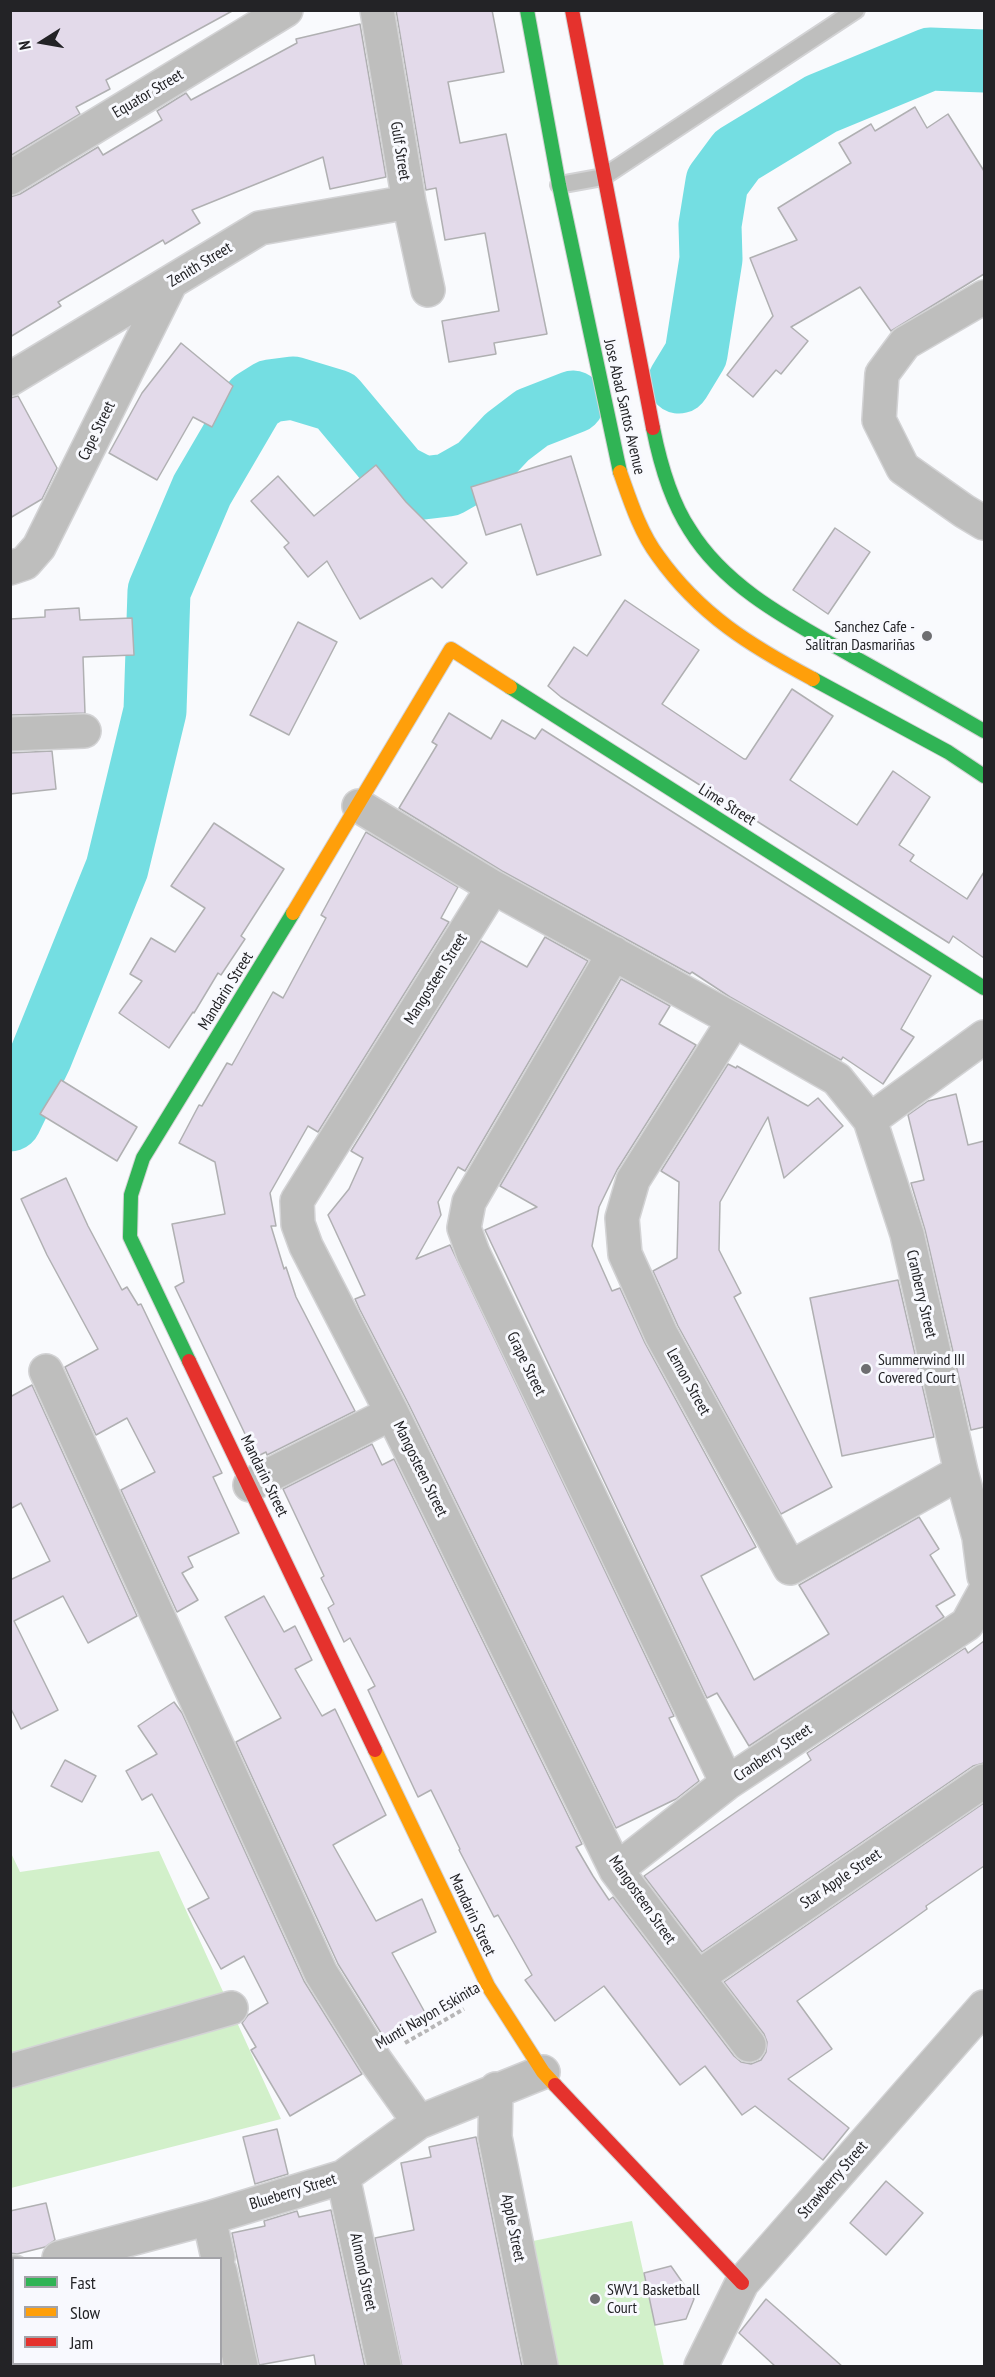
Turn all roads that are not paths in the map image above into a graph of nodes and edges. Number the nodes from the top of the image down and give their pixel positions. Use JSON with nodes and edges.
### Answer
{"nodes":[{"id":1,"x":286,"y":10,"type":"edge"},
{"id":2,"x":377,"y":10,"type":"edge"},
{"id":3,"x":527,"y":10,"type":"edge"},
{"id":4,"x":572,"y":10,"type":"edge"},
{"id":5,"x":856,"y":10,"type":"edge"},
{"id":6,"x":603,"y":177,"type":"junction"},
{"id":7,"x":10,"y":178,"type":"edge"},
{"id":8,"x":560,"y":185,"type":"junction"},
{"id":9,"x":409,"y":202,"type":"junction"},
{"id":10,"x":171,"y":282,"type":"junction"},
{"id":11,"x":428,"y":290,"type":"dead end"},
{"id":12,"x":984,"y":297,"type":"edge"},
{"id":13,"x":10,"y":380,"type":"edge"},
{"id":14,"x":984,"y":523,"type":"edge"},
{"id":15,"x":10,"y":568,"type":"edge"},
{"id":16,"x":451,"y":649,"type":"joint"},
{"id":17,"x":984,"y":730,"type":"edge"},
{"id":18,"x":84,"y":731,"type":"dead end"},
{"id":19,"x":10,"y":734,"type":"edge"},
{"id":20,"x":984,"y":776,"type":"edge"},
{"id":21,"x":358,"y":806,"type":"junction"},
{"id":22,"x":493,"y":887,"type":"junction"},
{"id":23,"x":614,"y":953,"type":"junction"},
{"id":24,"x":984,"y":988,"type":"edge"},
{"id":25,"x":734,"y":1020,"type":"junction"},
{"id":26,"x":982,"y":1037,"type":"edge"},
{"id":27,"x":870,"y":1120,"type":"junction"},
{"id":28,"x":46,"y":1371,"type":"dead end"},
{"id":29,"x":392,"y":1413,"type":"junction"},
{"id":30,"x":961,"y":1472,"type":"junction"},
{"id":31,"x":250,"y":1485,"type":"junction"},
{"id":32,"x":984,"y":1576,"type":"edge"},
{"id":33,"x":984,"y":1593,"type":"edge"},
{"id":34,"x":984,"y":1781,"type":"edge"},
{"id":35,"x":727,"y":1783,"type":"junction"},
{"id":36,"x":616,"y":1870,"type":"junction"},
{"id":37,"x":698,"y":1977,"type":"junction"},
{"id":38,"x":984,"y":2007,"type":"edge"},
{"id":39,"x":231,"y":2008,"type":"dead end"},
{"id":40,"x":749,"y":2045,"type":"dead end"},
{"id":41,"x":10,"y":2070,"type":"edge"},
{"id":42,"x":543,"y":2072,"type":"junction"},
{"id":43,"x":496,"y":2089,"type":"junction"},
{"id":44,"x":419,"y":2122,"type":"junction"},
{"id":45,"x":343,"y":2177,"type":"junction"},
{"id":46,"x":209,"y":2218,"type":"junction"},
{"id":47,"x":68,"y":2257,"type":"edge"},
{"id":48,"x":218,"y":2257,"type":"edge"},
{"id":49,"x":222,"y":2280,"type":"edge"},
{"id":50,"x":742,"y":2283,"type":"junction"},
{"id":51,"x":241,"y":2367,"type":"edge"},
{"id":52,"x":384,"y":2367,"type":"edge"},
{"id":53,"x":541,"y":2367,"type":"edge"},
{"id":54,"x":701,"y":2367,"type":"edge"}],
"edges":[{"from":1,"to":7,"type":"street","name":"Equator Street"},
{"from":2,"to":9,"type":"street","name":"Gulf Street"},
{"from":3,"to":8,"type":"street","name":"Jose Abad Santos Avenue"},
{"from":4,"to":6,"type":"street","name":"Jose Abad Santos Avenue"},
{"from":5,"to":6,"type":"lane"},
{"from":6,"to":8,"type":"lane"},
{"from":6,"to":17,"type":"street","name":"Jose Abad Santos Avenue"},
{"from":8,"to":20,"type":"street","name":"Jose Abad Santos Avenue"},
{"from":9,"to":10,"type":"street","name":"Zenith Street"},
{"from":9,"to":11,"type":"street","name":"Gulf Street"},
{"from":10,"to":13,"type":"street","name":"Zenith Street"},
{"from":10,"to":15,"type":"street","name":"Cape Street"},
{"from":12,"to":14,"type":"street"},
{"from":16,"to":21,"type":"street","name":"Mandarin Street"},
{"from":16,"to":24,"type":"street","name":"Lime Street"},
{"from":18,"to":19,"type":"street"},
{"from":21,"to":22,"type":"street"},
{"from":21,"to":31,"type":"street","name":"Mandarin Street"},
{"from":22,"to":23,"type":"street"},
{"from":22,"to":29,"type":"street","name":"Mangosteen Street"},
{"from":23,"to":25,"type":"street"},
{"from":23,"to":35,"type":"street","name":"Grape Street"},
{"from":25,"to":27,"type":"street"},
{"from":25,"to":30,"type":"street","name":"Lemon Street"},
{"from":26,"to":27,"type":"street"},
{"from":27,"to":30,"type":"street","name":"Cranberry Street"},
{"from":28,"to":44,"type":"street"},
{"from":29,"to":31,"type":"street"},
{"from":29,"to":36,"type":"street","name":"Mangosteen Street"},
{"from":30,"to":32,"type":"street","name":"Cranberry Street"},
{"from":31,"to":42,"type":"street","name":"Mandarin Street"},
{"from":33,"to":35,"type":"street","name":"Cranberry Street"},
{"from":34,"to":37,"type":"street","name":"Star Apple Street"},
{"from":35,"to":36,"type":"street","name":"Cranberry Street"},
{"from":36,"to":37,"type":"street","name":"Mangosteen Street"},
{"from":37,"to":40,"type":"street","name":"Mangosteen Street"},
{"from":38,"to":50,"type":"street","name":"Strawberry Street"},
{"from":39,"to":41,"type":"street"},
{"from":42,"to":43,"type":"street","name":"Blueberry Street"},
{"from":42,"to":50,"type":"street","name":"Mandarin Street"},
{"from":43,"to":44,"type":"street","name":"Blueberry Street"},
{"from":43,"to":53,"type":"street","name":"Apple Street"},
{"from":44,"to":45,"type":"street","name":"Blueberry Street"},
{"from":45,"to":46,"type":"street","name":"Blueberry Street"},
{"from":45,"to":52,"type":"street","name":"Almond Street"},
{"from":46,"to":47,"type":"street","name":"Blueberry Street"},
{"from":46,"to":48,"type":"street"},
{"from":49,"to":51,"type":"street"},
{"from":50,"to":54,"type":"street","name":"Strawberry Street"}]}
